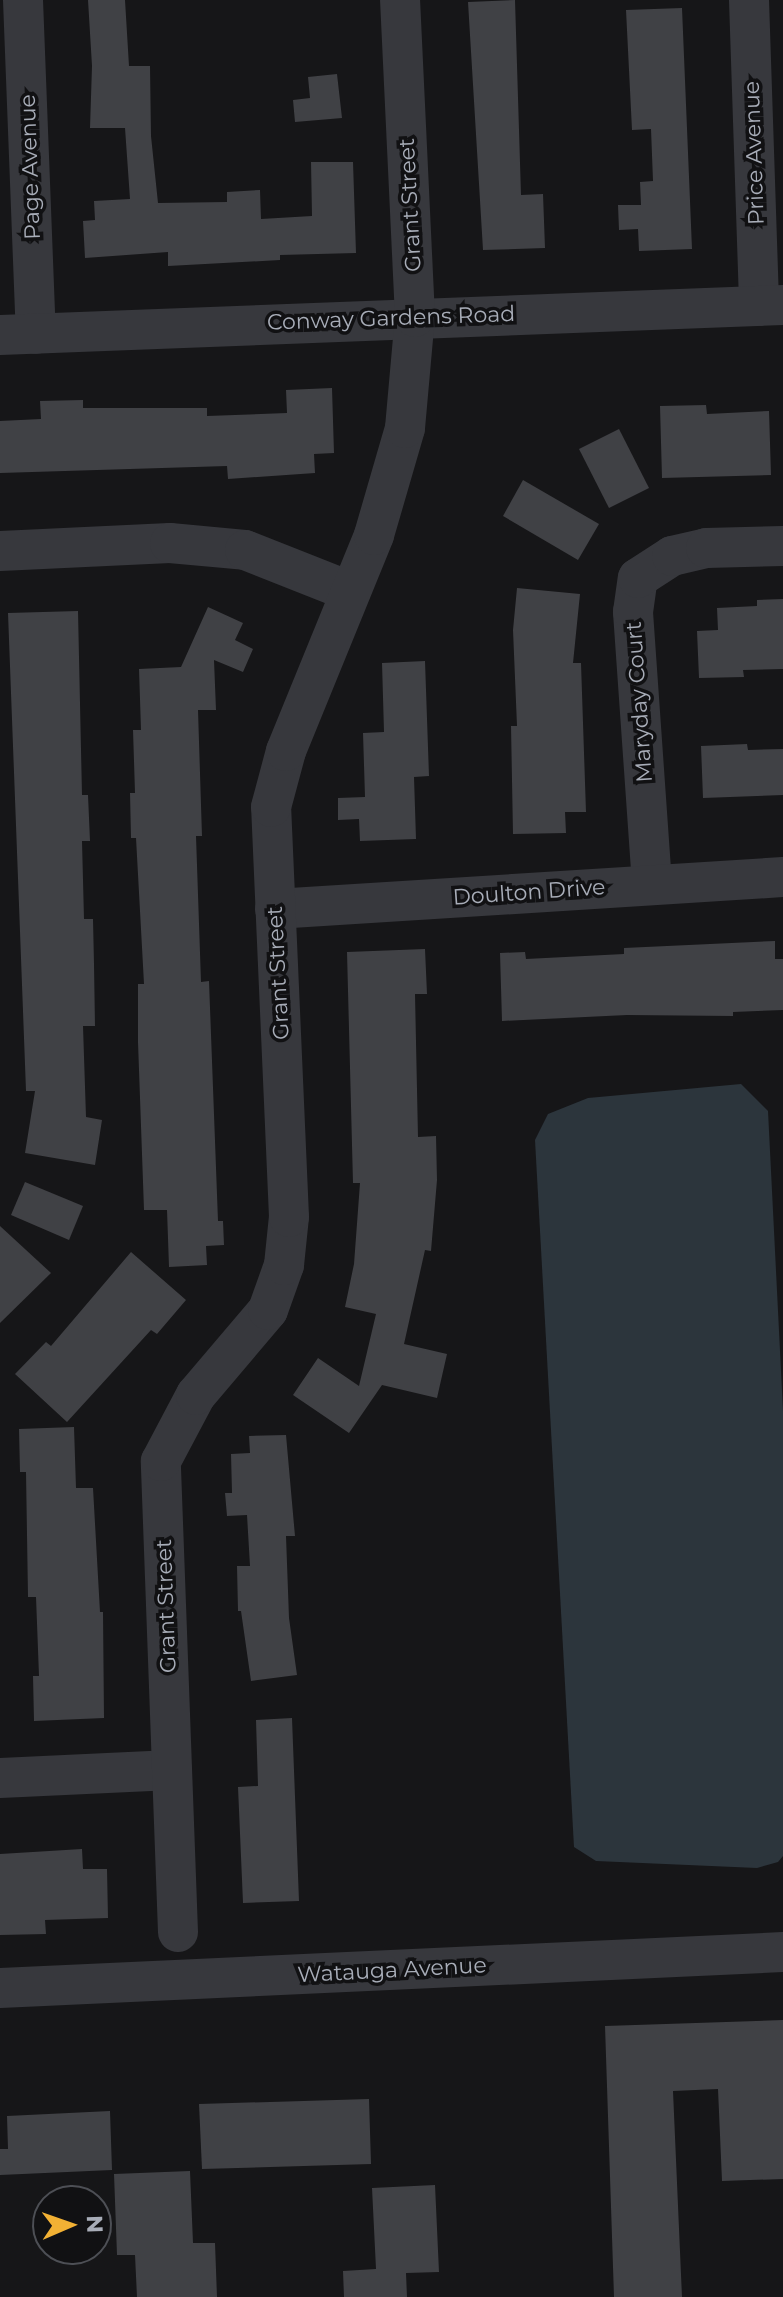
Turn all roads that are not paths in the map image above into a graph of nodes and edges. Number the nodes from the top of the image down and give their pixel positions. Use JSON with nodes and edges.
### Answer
{"nodes":[{"id":1,"x":23,"y":0,"type":"edge"},
{"id":2,"x":400,"y":0,"type":"edge"},
{"id":3,"x":749,"y":0,"type":"edge"},
{"id":4,"x":771,"y":305,"type":"edge"},
{"id":5,"x":415,"y":317,"type":"junction"},
{"id":6,"x":18,"y":334,"type":"edge"},
{"id":7,"x":783,"y":546,"type":"edge"},
{"id":8,"x":0,"y":551,"type":"edge"},
{"id":9,"x":349,"y":591,"type":"junction"},
{"id":10,"x":783,"y":877,"type":"edge"},
{"id":11,"x":652,"y":884,"type":"junction"},
{"id":12,"x":275,"y":909,"type":"junction"},
{"id":13,"x":172,"y":1770,"type":"junction"},
{"id":14,"x":0,"y":1778,"type":"edge"},
{"id":15,"x":178,"y":1932,"type":"dead end"},
{"id":16,"x":783,"y":1952,"type":"edge"},
{"id":17,"x":0,"y":1988,"type":"edge"}],
"edges":[{"from":1,"to":6,"type":"street","name":"Page Avenue"},
{"from":2,"to":5,"type":"street","name":"Grant Street"},
{"from":3,"to":4,"type":"street","name":"Price Avenue"},
{"from":4,"to":5,"type":"street","name":"Conway Gardens Road"},
{"from":5,"to":6,"type":"street","name":"Conway Gardens Road"},
{"from":5,"to":9,"type":"street","name":"Grant Street"},
{"from":7,"to":11,"type":"street","name":"Maryday Court"},
{"from":8,"to":9,"type":"street"},
{"from":9,"to":12,"type":"street","name":"Grant Street"},
{"from":10,"to":11,"type":"street","name":"Doulton Drive"},
{"from":11,"to":12,"type":"street","name":"Doulton Drive"},
{"from":12,"to":13,"type":"street","name":"Grant Street"},
{"from":13,"to":14,"type":"street"},
{"from":13,"to":15,"type":"street","name":"Grant Street"},
{"from":16,"to":17,"type":"street","name":"Watauga Avenue"}]}
